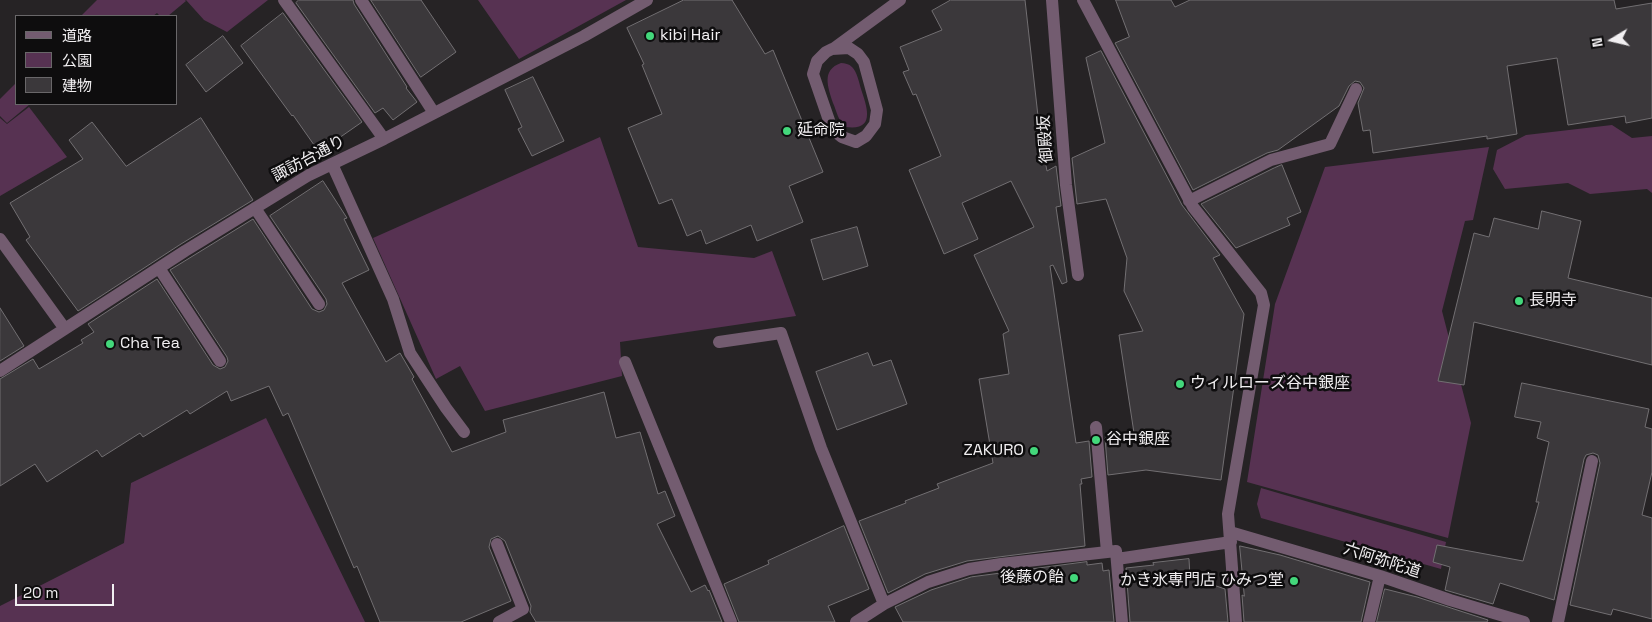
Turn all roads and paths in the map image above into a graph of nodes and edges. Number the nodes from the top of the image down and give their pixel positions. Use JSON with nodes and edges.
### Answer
{"nodes":[{"id":1,"x":284,"y":0,"type":"edge"},
{"id":2,"x":361,"y":0,"type":"edge"},
{"id":3,"x":647,"y":0,"type":"edge"},
{"id":4,"x":900,"y":0,"type":"edge"},
{"id":5,"x":1052,"y":0,"type":"edge"},
{"id":6,"x":1083,"y":0,"type":"edge"},
{"id":7,"x":832,"y":49,"type":"junction"},
{"id":8,"x":1356,"y":89,"type":"dead end"},
{"id":9,"x":434,"y":113,"type":"junction"},
{"id":10,"x":384,"y":138,"type":"junction"},
{"id":11,"x":332,"y":164,"type":"junction"},
{"id":12,"x":1189,"y":201,"type":"junction"},
{"id":13,"x":255,"y":208,"type":"junction"},
{"id":14,"x":0,"y":239,"type":"edge"},
{"id":15,"x":159,"y":268,"type":"junction"},
{"id":16,"x":1078,"y":276,"type":"dead end"},
{"id":17,"x":319,"y":304,"type":"dead end"},
{"id":18,"x":65,"y":329,"type":"junction"},
{"id":19,"x":719,"y":342,"type":"dead end"},
{"id":20,"x":220,"y":361,"type":"dead end"},
{"id":21,"x":625,"y":362,"type":"dead end"},
{"id":22,"x":0,"y":371,"type":"edge"},
{"id":23,"x":1096,"y":427,"type":"dead end"},
{"id":24,"x":464,"y":432,"type":"dead end"},
{"id":25,"x":1592,"y":461,"type":"dead end"},
{"id":26,"x":1231,"y":537,"type":"junction"},
{"id":27,"x":497,"y":544,"type":"dead end"},
{"id":28,"x":1113,"y":554,"type":"junction"},
{"id":29,"x":1380,"y":576,"type":"junction"},
{"id":30,"x":884,"y":604,"type":"junction"},
{"id":31,"x":499,"y":622,"type":"edge"},
{"id":32,"x":731,"y":622,"type":"edge"},
{"id":33,"x":856,"y":622,"type":"edge"},
{"id":34,"x":1122,"y":622,"type":"edge"},
{"id":35,"x":1236,"y":622,"type":"edge"},
{"id":36,"x":1369,"y":622,"type":"edge"},
{"id":37,"x":1524,"y":622,"type":"edge"},
{"id":38,"x":1558,"y":622,"type":"edge"}],
"edges":[{"from":1,"to":10,"type":"street"},
{"from":2,"to":9,"type":"street"},
{"from":3,"to":9,"type":"street","name":"諏訪台通り"},
{"from":4,"to":7,"type":"street"},
{"from":5,"to":16,"type":"street","name":"御殿坂"},
{"from":6,"to":12,"type":"street"},
{"from":7,"to":7,"type":"street"},
{"from":8,"to":12,"type":"street"},
{"from":9,"to":10,"type":"street","name":"諏訪台通り"},
{"from":10,"to":11,"type":"street","name":"諏訪台通り"},
{"from":11,"to":13,"type":"street","name":"諏訪台通り"},
{"from":11,"to":24,"type":"street"},
{"from":12,"to":26,"type":"street"},
{"from":13,"to":15,"type":"street","name":"諏訪台通り"},
{"from":13,"to":17,"type":"street"},
{"from":14,"to":18,"type":"street"},
{"from":15,"to":18,"type":"street","name":"諏訪台通り"},
{"from":15,"to":20,"type":"street"},
{"from":18,"to":22,"type":"street","name":"諏訪台通り"},
{"from":19,"to":30,"type":"street"},
{"from":21,"to":32,"type":"street"},
{"from":23,"to":28,"type":"street"},
{"from":25,"to":38,"type":"street"},
{"from":26,"to":28,"type":"street"},
{"from":26,"to":29,"type":"street","name":"六阿弥陀道"},
{"from":26,"to":35,"type":"street"},
{"from":27,"to":31,"type":"street"},
{"from":28,"to":30,"type":"street"},
{"from":28,"to":34,"type":"street"},
{"from":29,"to":36,"type":"street"},
{"from":29,"to":37,"type":"street","name":"六阿弥陀道"},
{"from":30,"to":33,"type":"street"}]}
